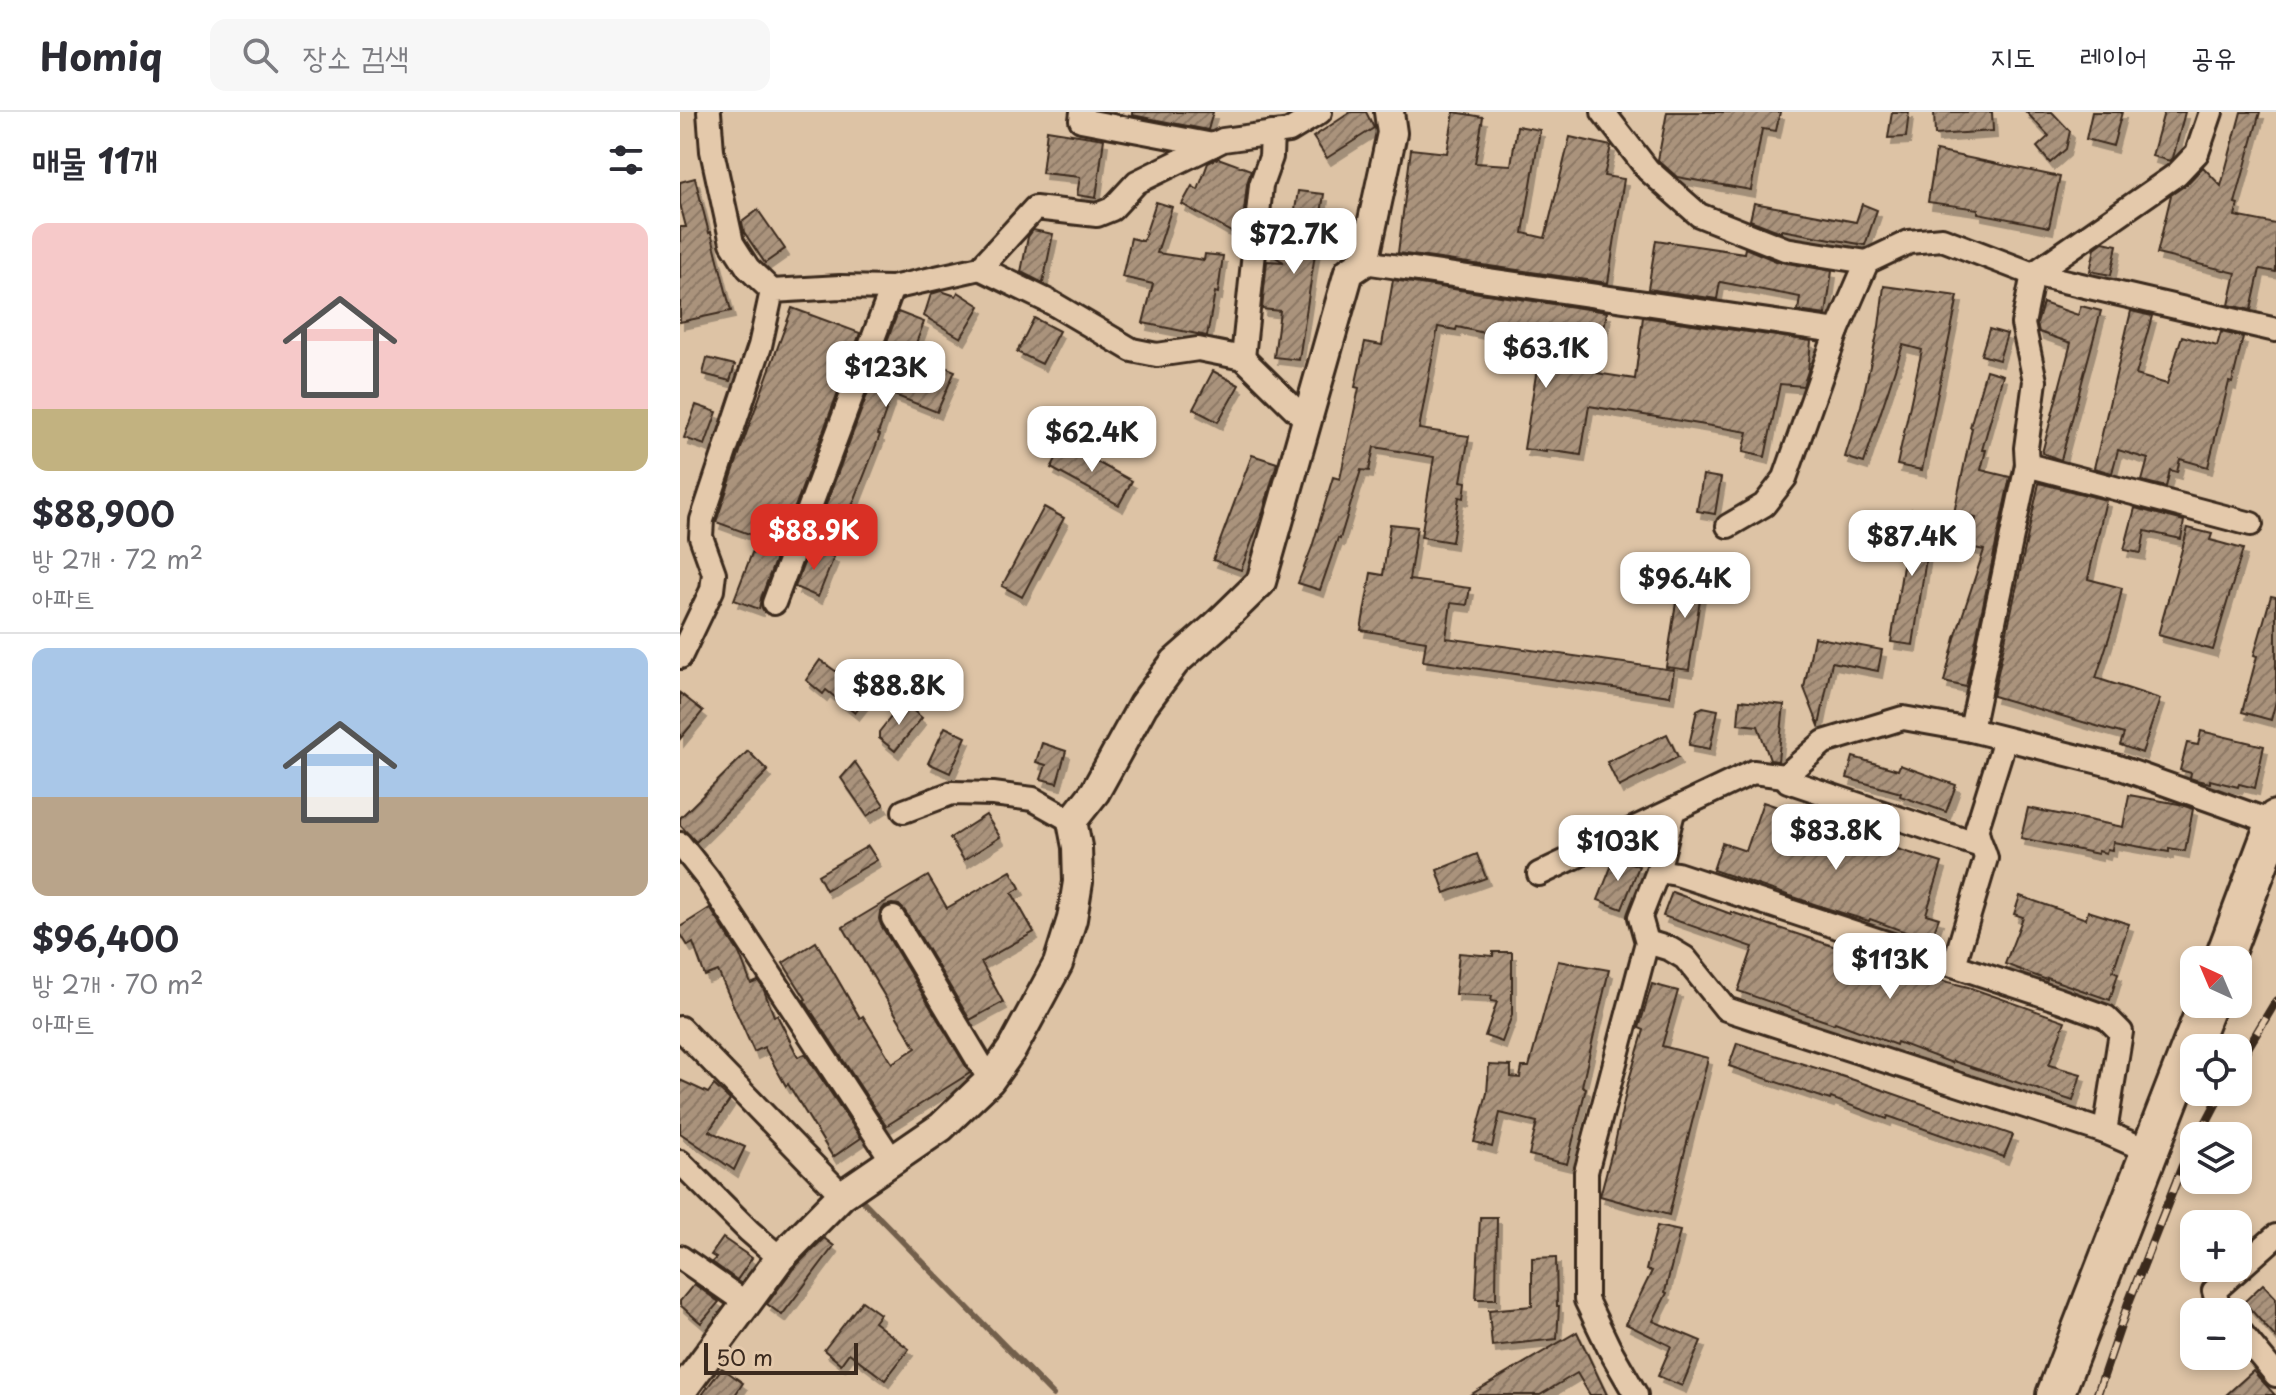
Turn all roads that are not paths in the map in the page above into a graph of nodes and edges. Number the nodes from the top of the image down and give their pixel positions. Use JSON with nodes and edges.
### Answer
{"nodes":[{"id":1,"x":709,"y":112,"type":"edge"},
{"id":2,"x":1082,"y":112,"type":"edge"},
{"id":3,"x":1320,"y":112,"type":"edge"},
{"id":4,"x":1389,"y":112,"type":"edge"},
{"id":5,"x":1603,"y":112,"type":"edge"},
{"id":6,"x":2211,"y":112,"type":"edge"},
{"id":7,"x":1272,"y":133,"type":"junction"},
{"id":8,"x":1213,"y":145,"type":"junction"},
{"id":9,"x":1364,"y":262,"type":"junction"},
{"id":10,"x":1867,"y":262,"type":"junction"},
{"id":11,"x":980,"y":268,"type":"junction"},
{"id":12,"x":2033,"y":274,"type":"junction"},
{"id":13,"x":892,"y":288,"type":"junction"},
{"id":14,"x":772,"y":291,"type":"junction"},
{"id":15,"x":2276,"y":330,"type":"edge"},
{"id":16,"x":1837,"y":331,"type":"junction"},
{"id":17,"x":1243,"y":358,"type":"junction"},
{"id":18,"x":1307,"y":421,"type":"junction"},
{"id":19,"x":2027,"y":465,"type":"junction"},
{"id":20,"x":2251,"y":524,"type":"dead end"},
{"id":21,"x":1728,"y":526,"type":"dead end"},
{"id":22,"x":774,"y":603,"type":"dead end"},
{"id":23,"x":680,"y":657,"type":"edge"},
{"id":24,"x":1971,"y":730,"type":"junction"},
{"id":25,"x":2005,"y":739,"type":"junction"},
{"id":26,"x":1785,"y":776,"type":"junction"},
{"id":27,"x":904,"y":811,"type":"dead end"},
{"id":28,"x":1673,"y":812,"type":"junction"},
{"id":29,"x":1072,"y":821,"type":"junction"},
{"id":30,"x":2275,"y":821,"type":"edge"},
{"id":31,"x":680,"y":844,"type":"edge"},
{"id":32,"x":1981,"y":846,"type":"junction"},
{"id":33,"x":1658,"y":871,"type":"junction"},
{"id":34,"x":1539,"y":874,"type":"dead end"},
{"id":35,"x":893,"y":918,"type":"dead end"},
{"id":36,"x":1647,"y":942,"type":"junction"},
{"id":37,"x":2228,"y":946,"type":"edge"},
{"id":38,"x":1954,"y":965,"type":"junction"},
{"id":39,"x":2202,"y":1018,"type":"edge"},
{"id":40,"x":680,"y":1028,"type":"edge"},
{"id":41,"x":990,"y":1080,"type":"junction"},
{"id":42,"x":2105,"y":1132,"type":"junction"},
{"id":43,"x":2151,"y":1152,"type":"junction"},
{"id":44,"x":892,"y":1160,"type":"junction"},
{"id":45,"x":680,"y":1162,"type":"edge"},
{"id":46,"x":842,"y":1195,"type":"junction"},
{"id":47,"x":2276,"y":1236,"type":"edge"},
{"id":48,"x":680,"y":1257,"type":"edge"},
{"id":49,"x":780,"y":1258,"type":"junction"},
{"id":50,"x":2216,"y":1298,"type":"edge"},
{"id":51,"x":746,"y":1303,"type":"junction"},
{"id":52,"x":2252,"y":1346,"type":"edge"},
{"id":53,"x":2276,"y":1375,"type":"edge"},
{"id":54,"x":680,"y":1393,"type":"edge"},
{"id":55,"x":1636,"y":1395,"type":"edge"},
{"id":56,"x":2055,"y":1395,"type":"edge"}],
"edges":[{"from":1,"to":14,"type":"street"},
{"from":2,"to":8,"type":"street"},
{"from":3,"to":7,"type":"street"},
{"from":4,"to":9,"type":"street"},
{"from":5,"to":10,"type":"street"},
{"from":6,"to":12,"type":"street"},
{"from":7,"to":8,"type":"street"},
{"from":7,"to":17,"type":"street"},
{"from":8,"to":11,"type":"street"},
{"from":9,"to":16,"type":"street"},
{"from":9,"to":18,"type":"street"},
{"from":10,"to":12,"type":"street"},
{"from":10,"to":16,"type":"street"},
{"from":11,"to":13,"type":"street"},
{"from":11,"to":17,"type":"street"},
{"from":12,"to":15,"type":"street"},
{"from":12,"to":19,"type":"street"},
{"from":13,"to":14,"type":"street"},
{"from":13,"to":22,"type":"street"},
{"from":14,"to":23,"type":"street"},
{"from":16,"to":21,"type":"street"},
{"from":17,"to":18,"type":"street"},
{"from":18,"to":29,"type":"street"},
{"from":19,"to":20,"type":"street"},
{"from":19,"to":24,"type":"street"},
{"from":24,"to":25,"type":"street"},
{"from":24,"to":26,"type":"street"},
{"from":25,"to":30,"type":"street"},
{"from":25,"to":32,"type":"street"},
{"from":26,"to":28,"type":"street"},
{"from":26,"to":32,"type":"street"},
{"from":27,"to":29,"type":"street"},
{"from":28,"to":33,"type":"street"},
{"from":28,"to":34,"type":"street"},
{"from":29,"to":41,"type":"street"},
{"from":30,"to":37,"type":"main road"},
{"from":31,"to":44,"type":"street"},
{"from":32,"to":38,"type":"street"},
{"from":33,"to":36,"type":"street"},
{"from":33,"to":38,"type":"street"},
{"from":35,"to":41,"type":"street"},
{"from":36,"to":42,"type":"street"},
{"from":36,"to":55,"type":"street"},
{"from":38,"to":42,"type":"street"},
{"from":39,"to":43,"type":"main road"},
{"from":40,"to":46,"type":"street"},
{"from":41,"to":44,"type":"street"},
{"from":42,"to":43,"type":"street"},
{"from":43,"to":56,"type":"main road"},
{"from":44,"to":46,"type":"street"},
{"from":45,"to":49,"type":"street"},
{"from":46,"to":49,"type":"street"},
{"from":47,"to":50,"type":"street"},
{"from":48,"to":51,"type":"street"},
{"from":49,"to":51,"type":"street"},
{"from":51,"to":54,"type":"street"},
{"from":52,"to":53,"type":"street"}]}
